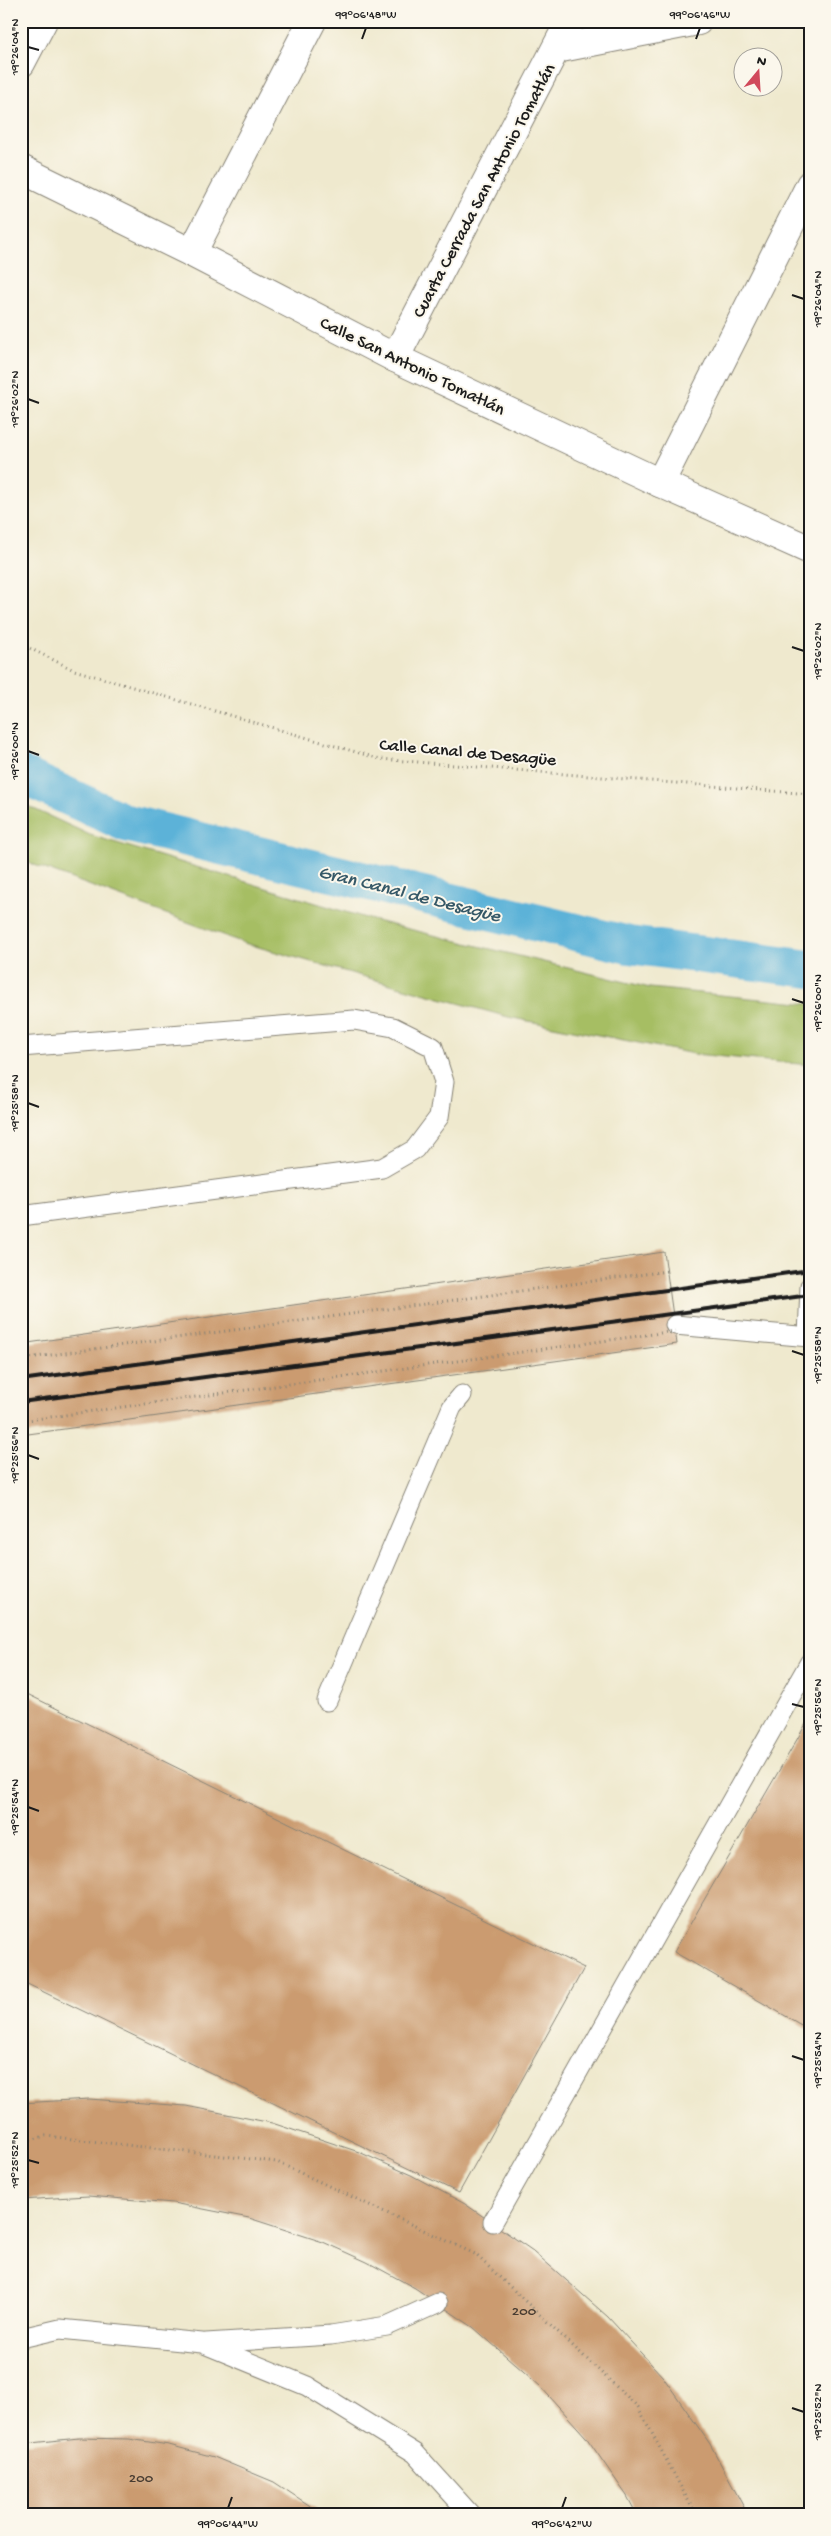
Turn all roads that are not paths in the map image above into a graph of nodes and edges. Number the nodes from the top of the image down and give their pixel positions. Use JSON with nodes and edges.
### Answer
{"nodes":[{"id":1,"x":42,"y":21,"type":"edge"},
{"id":2,"x":312,"y":21,"type":"edge"},
{"id":3,"x":570,"y":21,"type":"edge"},
{"id":4,"x":698,"y":21,"type":"edge"},
{"id":5,"x":556,"y":49,"type":"junction"},
{"id":6,"x":21,"y":63,"type":"edge"},
{"id":7,"x":21,"y":169,"type":"edge"},
{"id":8,"x":810,"y":186,"type":"edge"},
{"id":9,"x":192,"y":252,"type":"junction"},
{"id":10,"x":395,"y":358,"type":"junction"},
{"id":11,"x":660,"y":483,"type":"junction"},
{"id":12,"x":810,"y":550,"type":"edge"},
{"id":13,"x":21,"y":1047,"type":"edge"},
{"id":14,"x":21,"y":1216,"type":"edge"},
{"id":15,"x":810,"y":1286,"type":"edge"},
{"id":16,"x":675,"y":1328,"type":"road end"},
{"id":17,"x":809,"y":1337,"type":"edge"},
{"id":18,"x":462,"y":1395,"type":"dead end"},
{"id":19,"x":810,"y":1662,"type":"edge"},
{"id":20,"x":327,"y":1701,"type":"dead end"},
{"id":21,"x":493,"y":2222,"type":"dead end"},
{"id":22,"x":438,"y":2303,"type":"dead end"},
{"id":23,"x":21,"y":2338,"type":"edge"},
{"id":24,"x":202,"y":2343,"type":"junction"},
{"id":25,"x":471,"y":2515,"type":"edge"}],
"edges":[{"from":1,"to":6,"type":"street"},
{"from":2,"to":9,"type":"street"},
{"from":3,"to":5,"type":"street","name":"Cuarta Cerrada San Antonio Tomatlán"},
{"from":4,"to":5,"type":"street"},
{"from":5,"to":10,"type":"street","name":"Cuarta Cerrada San Antonio Tomatlán"},
{"from":7,"to":9,"type":"street","name":"Calle San Antonio Tomatlán"},
{"from":8,"to":11,"type":"street"},
{"from":9,"to":10,"type":"street","name":"Calle San Antonio Tomatlán"},
{"from":10,"to":11,"type":"street","name":"Calle San Antonio Tomatlán"},
{"from":11,"to":12,"type":"street","name":"Calle San Antonio Tomatlán"},
{"from":13,"to":14,"type":"lane"},
{"from":15,"to":17,"type":"lane"},
{"from":16,"to":17,"type":"lane"},
{"from":18,"to":20,"type":"lane"},
{"from":19,"to":21,"type":"lane"},
{"from":22,"to":24,"type":"lane"},
{"from":23,"to":24,"type":"lane"},
{"from":24,"to":25,"type":"lane"}]}
